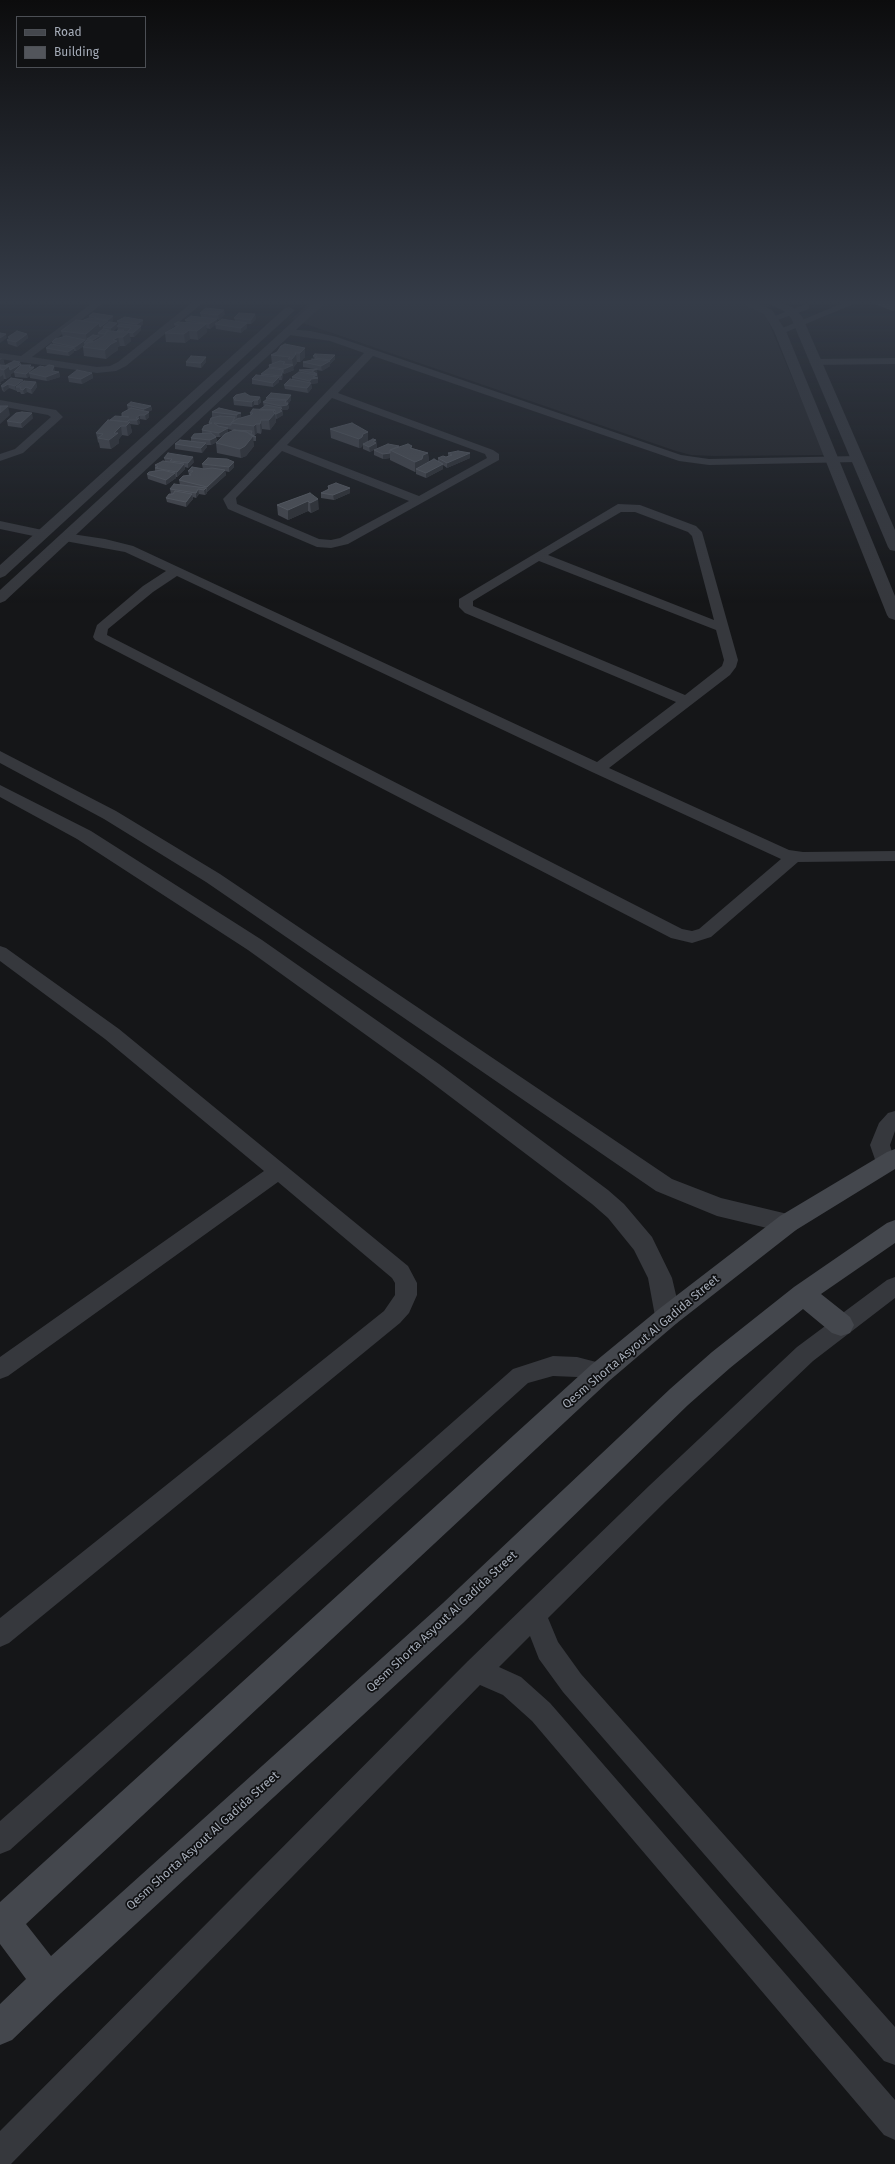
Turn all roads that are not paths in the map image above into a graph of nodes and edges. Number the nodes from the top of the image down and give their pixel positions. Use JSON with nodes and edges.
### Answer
{"nodes":[{"id":1,"x":188,"y":402,"type":"edge"},
{"id":2,"x":211,"y":402,"type":"edge"},
{"id":3,"x":323,"y":402,"type":"edge"},
{"id":4,"x":353,"y":402,"type":"edge"},
{"id":5,"x":515,"y":402,"type":"edge"},
{"id":6,"x":547,"y":402,"type":"edge"},
{"id":7,"x":809,"y":402,"type":"edge"},
{"id":8,"x":832,"y":402,"type":"edge"},
{"id":9,"x":0,"y":404,"type":"edge"},
{"id":10,"x":614,"y":425,"type":"junction"},
{"id":11,"x":602,"y":432,"type":"junction"},
{"id":12,"x":280,"y":446,"type":"junction"},
{"id":13,"x":831,"y":455,"type":"junction"},
{"id":14,"x":855,"y":455,"type":"junction"},
{"id":15,"x":0,"y":458,"type":"edge"},
{"id":16,"x":98,"y":483,"type":"junction"},
{"id":17,"x":121,"y":486,"type":"junction"},
{"id":18,"x":419,"y":500,"type":"junction"},
{"id":19,"x":0,"y":526,"type":"edge"},
{"id":20,"x":890,"y":526,"type":"edge"},
{"id":21,"x":43,"y":534,"type":"junction"},
{"id":22,"x":65,"y":537,"type":"junction"},
{"id":23,"x":895,"y":547,"type":"edge"},
{"id":24,"x":538,"y":556,"type":"junction"},
{"id":25,"x":176,"y":571,"type":"junction"},
{"id":26,"x":0,"y":573,"type":"edge"},
{"id":27,"x":0,"y":598,"type":"edge"},
{"id":28,"x":895,"y":615,"type":"edge"},
{"id":29,"x":723,"y":628,"type":"junction"},
{"id":30,"x":686,"y":701,"type":"junction"},
{"id":31,"x":0,"y":756,"type":"edge"},
{"id":32,"x":597,"y":769,"type":"junction"},
{"id":33,"x":0,"y":790,"type":"edge"},
{"id":34,"x":795,"y":856,"type":"junction"},
{"id":35,"x":895,"y":856,"type":"edge"},
{"id":36,"x":0,"y":952,"type":"edge"},
{"id":37,"x":895,"y":1118,"type":"edge"},
{"id":38,"x":892,"y":1164,"type":"edge"},
{"id":39,"x":278,"y":1171,"type":"junction"},
{"id":40,"x":788,"y":1223,"type":"junction"},
{"id":41,"x":895,"y":1230,"type":"edge"},
{"id":42,"x":892,"y":1292,"type":"edge"},
{"id":43,"x":803,"y":1294,"type":"junction"},
{"id":44,"x":668,"y":1316,"type":"junction"},
{"id":45,"x":841,"y":1325,"type":"junction"},
{"id":46,"x":0,"y":1369,"type":"edge"},
{"id":47,"x":600,"y":1373,"type":"junction"},
{"id":48,"x":534,"y":1614,"type":"junction"},
{"id":49,"x":0,"y":1634,"type":"edge"},
{"id":50,"x":477,"y":1670,"type":"junction"},
{"id":51,"x":0,"y":1840,"type":"edge"},
{"id":52,"x":2,"y":1924,"type":"edge"},
{"id":53,"x":49,"y":1981,"type":"junction"},
{"id":54,"x":0,"y":2028,"type":"edge"},
{"id":55,"x":895,"y":2050,"type":"edge"},
{"id":56,"x":895,"y":2124,"type":"edge"},
{"id":57,"x":0,"y":2153,"type":"edge"}],
"edges":[{"from":1,"to":16,"type":"street"},
{"from":2,"to":17,"type":"street"},
{"from":3,"to":12,"type":"street"},
{"from":4,"to":18,"type":"street"},
{"from":5,"to":11,"type":"street"},
{"from":6,"to":10,"type":"street"},
{"from":7,"to":13,"type":"street"},
{"from":8,"to":14,"type":"street"},
{"from":9,"to":15,"type":"street"},
{"from":10,"to":11,"type":"street"},
{"from":10,"to":13,"type":"street"},
{"from":11,"to":13,"type":"street"},
{"from":12,"to":18,"type":"street"},
{"from":12,"to":18,"type":"street"},
{"from":13,"to":14,"type":"street"},
{"from":13,"to":28,"type":"street"},
{"from":14,"to":20,"type":"street"},
{"from":16,"to":17,"type":"street"},
{"from":16,"to":21,"type":"street"},
{"from":17,"to":22,"type":"street"},
{"from":19,"to":21,"type":"street"},
{"from":20,"to":23,"type":"street"},
{"from":21,"to":26,"type":"street"},
{"from":22,"to":25,"type":"street"},
{"from":22,"to":27,"type":"street"},
{"from":24,"to":29,"type":"street"},
{"from":24,"to":29,"type":"street"},
{"from":24,"to":30,"type":"street"},
{"from":25,"to":32,"type":"street"},
{"from":25,"to":34,"type":"street"},
{"from":29,"to":30,"type":"street"},
{"from":30,"to":32,"type":"street"},
{"from":31,"to":40,"type":"street"},
{"from":32,"to":34,"type":"street"},
{"from":33,"to":44,"type":"street"},
{"from":34,"to":35,"type":"street"},
{"from":36,"to":39,"type":"street"},
{"from":37,"to":38,"type":"street"},
{"from":38,"to":40,"type":"main road","name":"Qesm Shorta Asyout Al Gadida Street"},
{"from":39,"to":46,"type":"street"},
{"from":39,"to":49,"type":"street"},
{"from":40,"to":44,"type":"main road","name":"Qesm Shorta Asyout Al Gadida Street"},
{"from":41,"to":43,"type":"main road","name":"Qesm Shorta Asyout Al Gadida Street"},
{"from":42,"to":45,"type":"street"},
{"from":43,"to":45,"type":"main road"},
{"from":43,"to":53,"type":"main road","name":"Qesm Shorta Asyout Al Gadida Street"},
{"from":44,"to":47,"type":"main road","name":"Qesm Shorta Asyout Al Gadida Street"},
{"from":45,"to":48,"type":"street"},
{"from":47,"to":51,"type":"street"},
{"from":47,"to":52,"type":"main road","name":"Qesm Shorta Asyout Al Gadida Street"},
{"from":48,"to":50,"type":"street"},
{"from":48,"to":55,"type":"street"},
{"from":50,"to":56,"type":"street"},
{"from":50,"to":57,"type":"street"},
{"from":52,"to":53,"type":"main road"},
{"from":53,"to":54,"type":"main road","name":"Qesm Shorta Asyout Al Gadida Street"}]}
